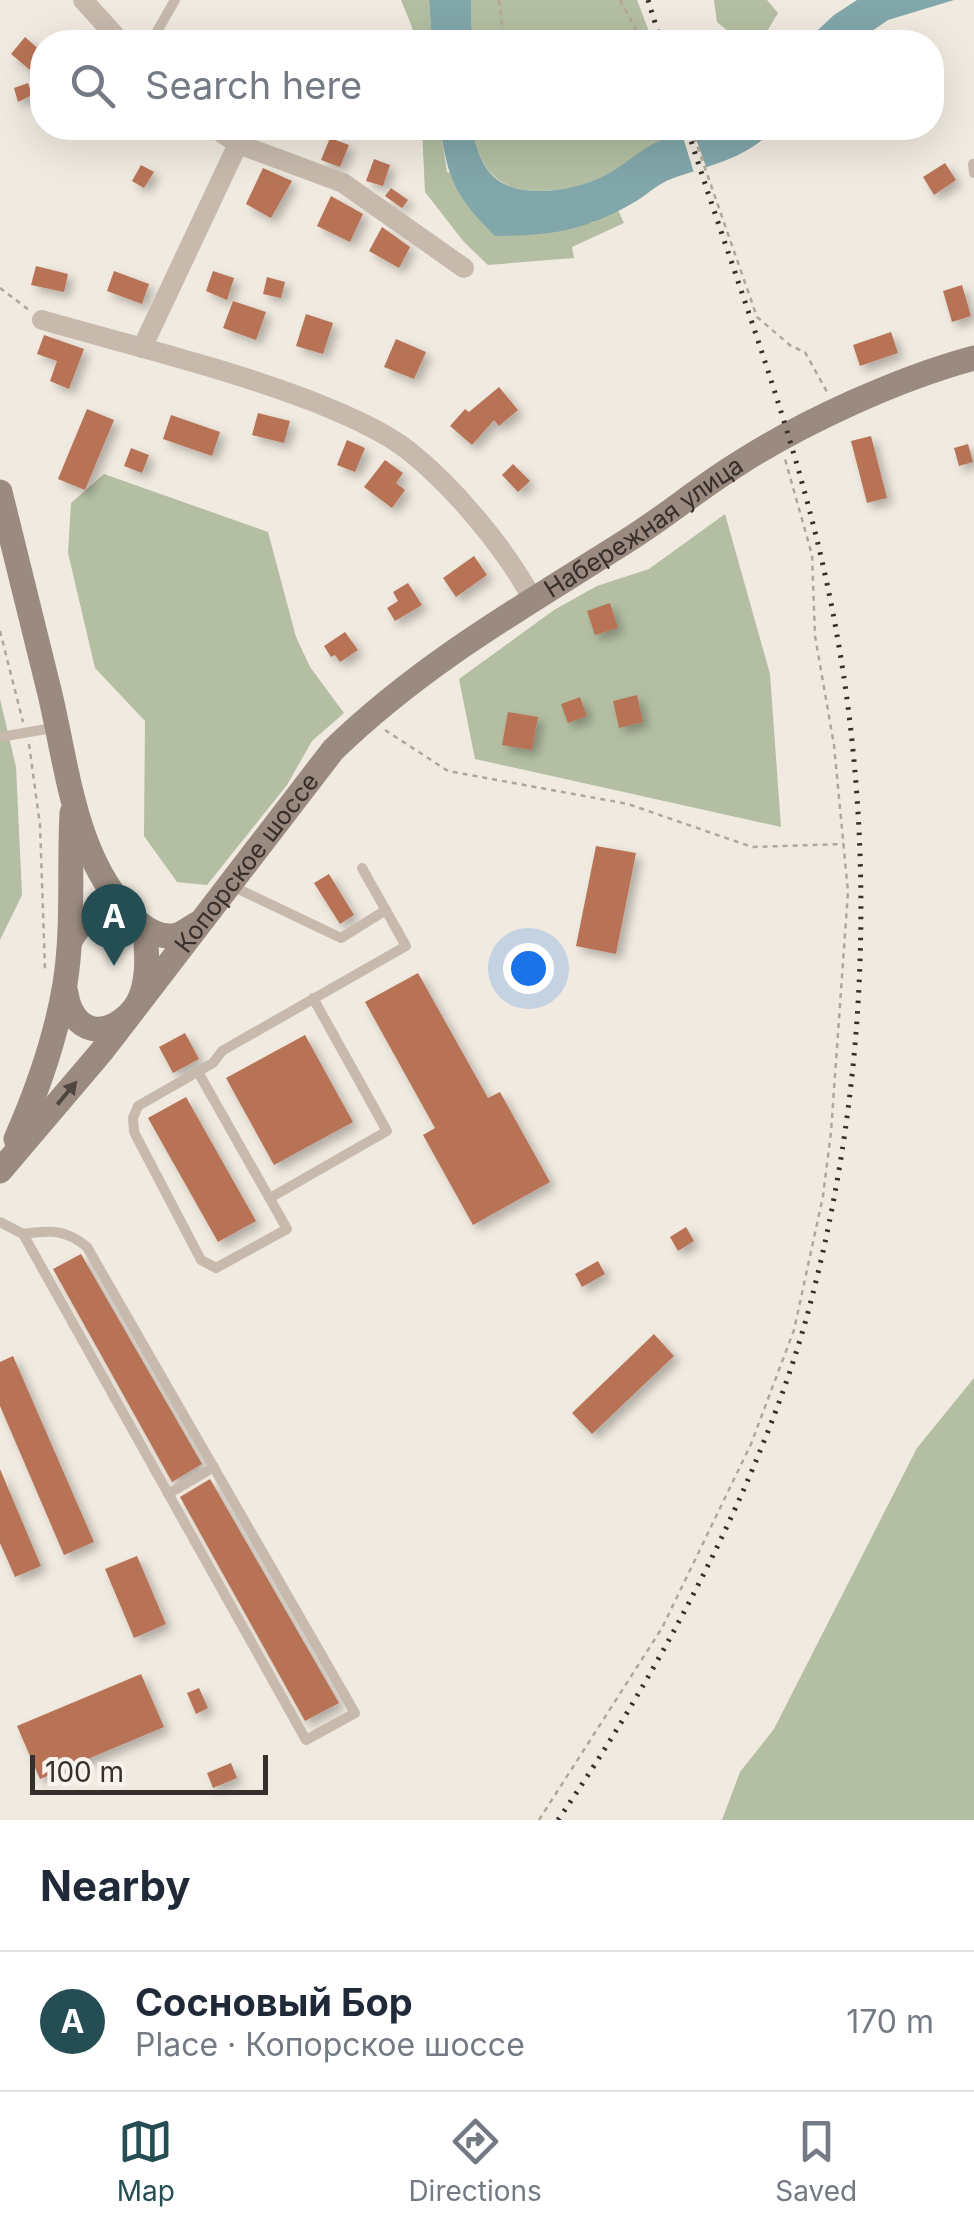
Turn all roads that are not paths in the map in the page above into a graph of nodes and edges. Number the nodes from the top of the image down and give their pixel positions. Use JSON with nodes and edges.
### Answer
{"nodes":[{"id":1,"x":83,"y":0,"type":"edge"},
{"id":2,"x":175,"y":0,"type":"edge"},
{"id":3,"x":110,"y":30,"type":"edge"},
{"id":4,"x":158,"y":30,"type":"edge"},
{"id":5,"x":232,"y":140,"type":"edge"},
{"id":6,"x":245,"y":140,"type":"edge"},
{"id":7,"x":238,"y":144,"type":"junction"},
{"id":8,"x":464,"y":268,"type":"dead end"},
{"id":9,"x":42,"y":320,"type":"road end"},
{"id":10,"x":142,"y":348,"type":"junction"},
{"id":11,"x":974,"y":358,"type":"edge"},
{"id":12,"x":0,"y":492,"type":"edge"},
{"id":13,"x":532,"y":598,"type":"junction"},
{"id":14,"x":58,"y":727,"type":"junction"},
{"id":15,"x":0,"y":736,"type":"edge"},
{"id":16,"x":72,"y":800,"type":"junction"},
{"id":17,"x":362,"y":868,"type":"dead end"},
{"id":18,"x":229,"y":885,"type":"junction"},
{"id":19,"x":386,"y":910,"type":"junction"},
{"id":20,"x":136,"y":920,"type":"junction"},
{"id":21,"x":198,"y":924,"type":"junction"},
{"id":22,"x":70,"y":941,"type":"junction"},
{"id":23,"x":55,"y":983,"type":"junction"},
{"id":24,"x":313,"y":998,"type":"junction"},
{"id":25,"x":133,"y":1010,"type":"junction"},
{"id":26,"x":198,"y":1072,"type":"junction"},
{"id":27,"x":2,"y":1169,"type":"edge"},
{"id":28,"x":270,"y":1198,"type":"junction"},
{"id":29,"x":0,"y":1222,"type":"edge"},
{"id":30,"x":23,"y":1234,"type":"junction"},
{"id":31,"x":214,"y":1467,"type":"junction"},
{"id":32,"x":168,"y":1494,"type":"junction"}],
"edges":[{"from":1,"to":3,"type":"street"},
{"from":2,"to":4,"type":"lane"},
{"from":5,"to":7,"type":"street"},
{"from":6,"to":7,"type":"lane"},
{"from":7,"to":8,"type":"street"},
{"from":7,"to":10,"type":"street"},
{"from":9,"to":10,"type":"street","name":"Набережная улица"},
{"from":10,"to":13,"type":"street","name":"Набережная улица"},
{"from":11,"to":13,"type":"main road","name":"Набережная улица"},
{"from":12,"to":14,"type":"main road"},
{"from":13,"to":18,"type":"main road","name":"Копорское шоссе"},
{"from":14,"to":15,"type":"lane"},
{"from":14,"to":16,"type":"main road"},
{"from":16,"to":20,"type":"main road"},
{"from":16,"to":22,"type":"main road"},
{"from":17,"to":19,"type":"lane"},
{"from":18,"to":19,"type":"lane"},
{"from":18,"to":21,"type":"main road","name":"Копорское шоссе"},
{"from":19,"to":24,"type":"lane"},
{"from":20,"to":21,"type":"main road"},
{"from":20,"to":22,"type":"main road"},
{"from":20,"to":25,"type":"main road"},
{"from":21,"to":25,"type":"main road","name":"Копорское шоссе"},
{"from":22,"to":23,"type":"main road"},
{"from":23,"to":25,"type":"main road"},
{"from":23,"to":27,"type":"main road"},
{"from":24,"to":26,"type":"lane"},
{"from":24,"to":28,"type":"lane"},
{"from":27,"to":25,"type":"main road","name":"Копорское шоссе","one_way":true},
{"from":26,"to":28,"type":"lane"},
{"from":26,"to":28,"type":"lane"},
{"from":29,"to":30,"type":"lane"},
{"from":30,"to":31,"type":"lane"},
{"from":30,"to":32,"type":"lane"},
{"from":31,"to":32,"type":"lane"},
{"from":31,"to":32,"type":"lane"}]}
